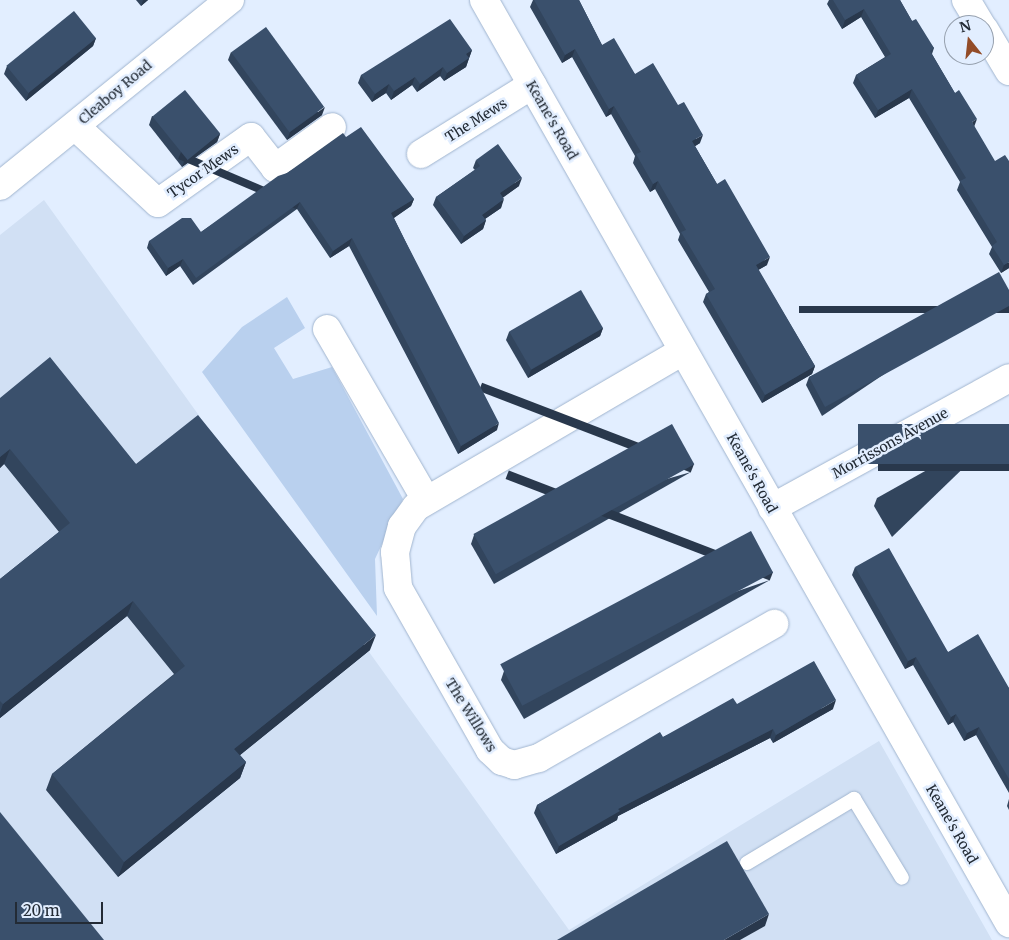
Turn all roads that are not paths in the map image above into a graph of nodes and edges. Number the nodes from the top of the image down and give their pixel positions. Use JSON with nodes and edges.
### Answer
{"nodes":[{"id":1,"x":230,"y":0,"type":"edge"},
{"id":2,"x":476,"y":0,"type":"edge"},
{"id":3,"x":966,"y":0,"type":"edge"},
{"id":4,"x":490,"y":11,"type":"edge"},
{"id":5,"x":975,"y":15,"type":"edge"},
{"id":6,"x":994,"y":46,"type":"edge"},
{"id":7,"x":1009,"y":71,"type":"edge"},
{"id":8,"x":532,"y":85,"type":"junction"},
{"id":9,"x":75,"y":126,"type":"junction"},
{"id":10,"x":332,"y":127,"type":"dead end"},
{"id":11,"x":421,"y":154,"type":"dead end"},
{"id":12,"x":0,"y":186,"type":"edge"},
{"id":13,"x":327,"y":329,"type":"dead end"},
{"id":14,"x":683,"y":351,"type":"junction"},
{"id":15,"x":1009,"y":378,"type":"edge"},
{"id":16,"x":426,"y":500,"type":"junction"},
{"id":17,"x":772,"y":508,"type":"junction"},
{"id":18,"x":774,"y":624,"type":"dead end"},
{"id":19,"x":748,"y":863,"type":"dead end"},
{"id":20,"x":902,"y":878,"type":"dead end"},
{"id":21,"x":1009,"y":923,"type":"edge"}],
"edges":[{"from":1,"to":9,"type":"street","name":"Cleaboy Road"},
{"from":2,"to":4,"type":"street","name":"Keane's Road"},
{"from":3,"to":5,"type":"street"},
{"from":4,"to":8,"type":"street","name":"Keane's Road"},
{"from":6,"to":7,"type":"street"},
{"from":8,"to":11,"type":"street","name":"The Mews"},
{"from":8,"to":14,"type":"street","name":"Keane's Road"},
{"from":9,"to":10,"type":"street","name":"Tycor Mews"},
{"from":9,"to":12,"type":"street","name":"Cleaboy Road"},
{"from":13,"to":16,"type":"street"},
{"from":14,"to":16,"type":"street","name":"The Willows"},
{"from":14,"to":17,"type":"street","name":"Keane's Road"},
{"from":15,"to":17,"type":"street","name":"Morrissons Avenue"},
{"from":16,"to":18,"type":"street","name":"The Willows"},
{"from":17,"to":21,"type":"street","name":"Keane's Road"},
{"from":19,"to":20,"type":"lane"}]}
